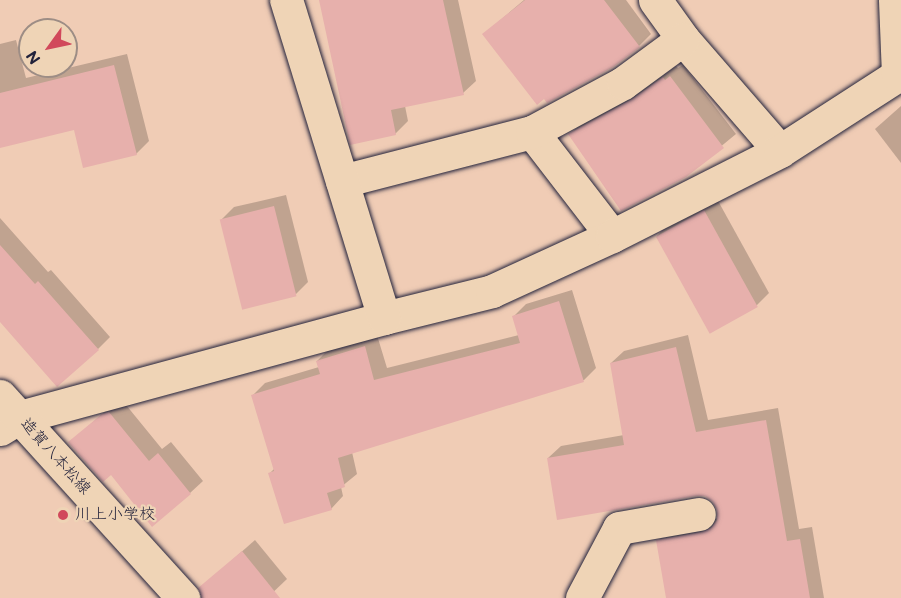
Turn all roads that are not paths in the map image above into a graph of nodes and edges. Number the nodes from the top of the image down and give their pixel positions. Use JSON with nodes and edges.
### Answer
{"nodes":[{"id":1,"x":286,"y":0,"type":"edge"},
{"id":2,"x":655,"y":0,"type":"edge"},
{"id":3,"x":895,"y":0,"type":"edge"},
{"id":4,"x":682,"y":39,"type":"junction"},
{"id":5,"x":532,"y":132,"type":"junction"},
{"id":6,"x":780,"y":151,"type":"junction"},
{"id":7,"x":342,"y":181,"type":"junction"},
{"id":8,"x":612,"y":236,"type":"junction"},
{"id":9,"x":384,"y":318,"type":"junction"},
{"id":10,"x":7,"y":414,"type":"edge"},
{"id":11,"x":699,"y":514,"type":"dead end"},
{"id":12,"x":183,"y":598,"type":"edge"},
{"id":13,"x":582,"y":598,"type":"edge"}],
"edges":[{"from":1,"to":7,"type":"street"},
{"from":2,"to":4,"type":"street"},
{"from":3,"to":6,"type":"street"},
{"from":4,"to":5,"type":"street"},
{"from":4,"to":6,"type":"street"},
{"from":5,"to":7,"type":"street"},
{"from":5,"to":8,"type":"street"},
{"from":6,"to":8,"type":"street"},
{"from":7,"to":9,"type":"street"},
{"from":8,"to":9,"type":"street"},
{"from":9,"to":10,"type":"street"},
{"from":10,"to":12,"type":"street","name":"造賀八本松線"},
{"from":11,"to":13,"type":"street"}]}
